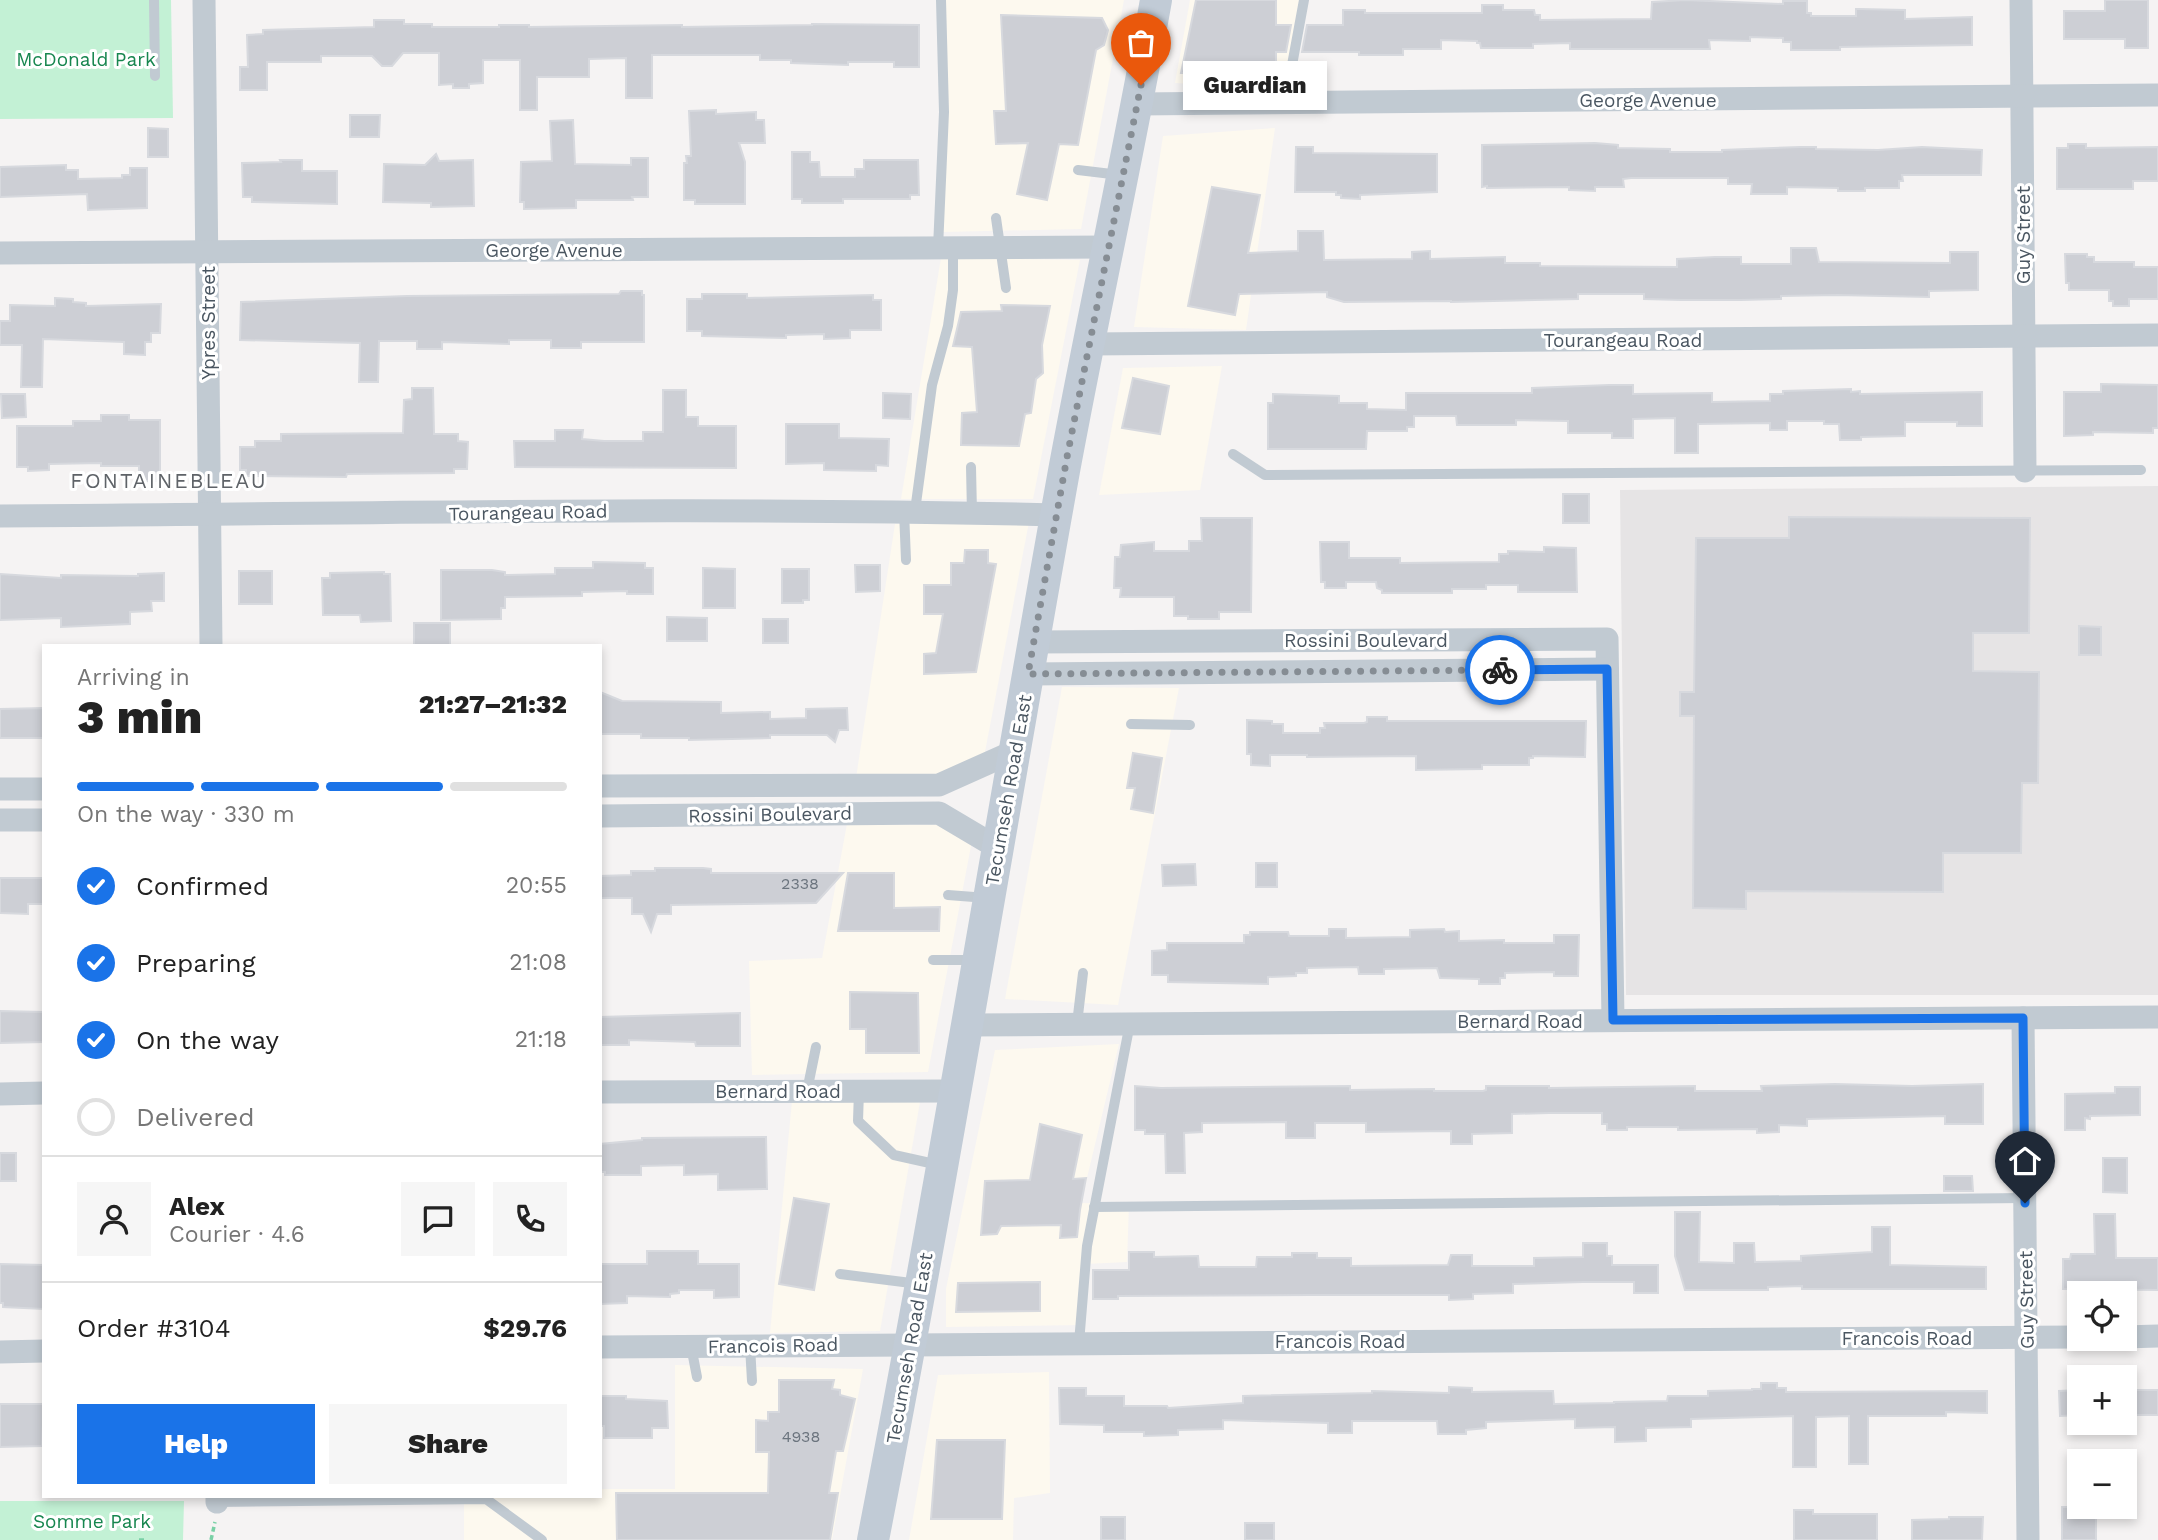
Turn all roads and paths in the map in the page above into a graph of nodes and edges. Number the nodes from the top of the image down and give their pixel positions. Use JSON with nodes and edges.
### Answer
{"nodes":[{"id":1,"x":154,"y":0,"type":"edge"},
{"id":2,"x":204,"y":0,"type":"edge"},
{"id":3,"x":941,"y":0,"type":"edge"},
{"id":4,"x":1156,"y":0,"type":"edge"},
{"id":5,"x":1304,"y":0,"type":"edge"},
{"id":6,"x":2021,"y":0,"type":"edge"},
{"id":7,"x":155,"y":76,"type":"dead end"},
{"id":8,"x":2158,"y":95,"type":"edge"},
{"id":9,"x":2022,"y":96,"type":"junction"},
{"id":10,"x":1285,"y":103,"type":"junction"},
{"id":11,"x":1138,"y":104,"type":"junction"},
{"id":12,"x":1078,"y":170,"type":"dead end"},
{"id":13,"x":1123,"y":175,"type":"junction"},
{"id":14,"x":996,"y":218,"type":"dead end"},
{"id":15,"x":1108,"y":247,"type":"junction"},
{"id":16,"x":946,"y":248,"type":"junction"},
{"id":17,"x":1001,"y":248,"type":"junction"},
{"id":18,"x":208,"y":252,"type":"junction"},
{"id":19,"x":0,"y":253,"type":"edge"},
{"id":20,"x":1006,"y":288,"type":"dead end"},
{"id":21,"x":2158,"y":335,"type":"edge"},
{"id":22,"x":2024,"y":337,"type":"junction"},
{"id":23,"x":1089,"y":344,"type":"junction"},
{"id":24,"x":1233,"y":454,"type":"dead end"},
{"id":25,"x":971,"y":467,"type":"dead end"},
{"id":26,"x":2141,"y":470,"type":"dead end"},
{"id":27,"x":2025,"y":471,"type":"junction"},
{"id":28,"x":910,"y":512,"type":"junction"},
{"id":29,"x":972,"y":513,"type":"junction"},
{"id":30,"x":210,"y":515,"type":"junction"},
{"id":31,"x":1057,"y":515,"type":"junction"},
{"id":32,"x":0,"y":516,"type":"edge"},
{"id":33,"x":906,"y":560,"type":"dead end"},
{"id":34,"x":1208,"y":641,"type":"junction"},
{"id":35,"x":1034,"y":642,"type":"junction"},
{"id":36,"x":211,"y":644,"type":"edge"},
{"id":37,"x":1607,"y":669,"type":"junction"},
{"id":38,"x":1209,"y":673,"type":"junction"},
{"id":39,"x":1028,"y":674,"type":"junction"},
{"id":40,"x":1131,"y":724,"type":"dead end"},
{"id":41,"x":1190,"y":725,"type":"dead end"},
{"id":42,"x":1015,"y":751,"type":"junction"},
{"id":43,"x":939,"y":785,"type":"junction"},
{"id":44,"x":602,"y":786,"type":"edge"},
{"id":45,"x":0,"y":789,"type":"edge"},
{"id":46,"x":42,"y":789,"type":"edge"},
{"id":47,"x":939,"y":813,"type":"junction"},
{"id":48,"x":602,"y":816,"type":"edge"},
{"id":49,"x":0,"y":820,"type":"edge"},
{"id":50,"x":42,"y":820,"type":"edge"},
{"id":51,"x":998,"y":848,"type":"junction"},
{"id":52,"x":948,"y":895,"type":"dead end"},
{"id":53,"x":989,"y":898,"type":"junction"},
{"id":54,"x":933,"y":960,"type":"dead end"},
{"id":55,"x":979,"y":960,"type":"junction"},
{"id":56,"x":1083,"y":973,"type":"dead end"},
{"id":57,"x":2158,"y":1017,"type":"edge"},
{"id":58,"x":2023,"y":1018,"type":"junction"},
{"id":59,"x":1613,"y":1020,"type":"junction"},
{"id":60,"x":1130,"y":1023,"type":"junction"},
{"id":61,"x":1077,"y":1024,"type":"junction"},
{"id":62,"x":967,"y":1025,"type":"junction"},
{"id":63,"x":816,"y":1047,"type":"dead end"},
{"id":64,"x":807,"y":1091,"type":"junction"},
{"id":65,"x":859,"y":1091,"type":"junction"},
{"id":66,"x":955,"y":1091,"type":"junction"},
{"id":67,"x":602,"y":1092,"type":"edge"},
{"id":68,"x":42,"y":1093,"type":"edge"},
{"id":69,"x":0,"y":1094,"type":"edge"},
{"id":70,"x":942,"y":1166,"type":"junction"},
{"id":71,"x":2025,"y":1198,"type":"junction"},
{"id":72,"x":1094,"y":1208,"type":"junction"},
{"id":73,"x":840,"y":1274,"type":"dead end"},
{"id":74,"x":922,"y":1284,"type":"junction"},
{"id":75,"x":2158,"y":1336,"type":"edge"},
{"id":76,"x":2026,"y":1337,"type":"junction"},
{"id":77,"x":2067,"y":1337,"type":"edge"},
{"id":78,"x":2137,"y":1337,"type":"edge"},
{"id":79,"x":1079,"y":1343,"type":"junction"},
{"id":80,"x":912,"y":1344,"type":"junction"},
{"id":81,"x":691,"y":1346,"type":"junction"},
{"id":82,"x":750,"y":1346,"type":"junction"},
{"id":83,"x":602,"y":1347,"type":"edge"},
{"id":84,"x":42,"y":1351,"type":"edge"},
{"id":85,"x":0,"y":1352,"type":"edge"},
{"id":86,"x":698,"y":1377,"type":"dead end"},
{"id":87,"x":752,"y":1381,"type":"dead end"},
{"id":88,"x":217,"y":1499,"type":"edge"},
{"id":89,"x":215,"y":1528,"type":"dead end"},
{"id":90,"x":211,"y":1540,"type":"edge"},
{"id":91,"x":542,"y":1540,"type":"edge"},
{"id":92,"x":873,"y":1540,"type":"edge"},
{"id":93,"x":2028,"y":1540,"type":"edge"}],
"edges":[{"from":1,"to":7,"type":"lane"},
{"from":2,"to":18,"type":"street","name":"Ypres Street"},
{"from":3,"to":16,"type":"lane"},
{"from":4,"to":11,"type":"main road","name":"Tecumseh Road East"},
{"from":5,"to":10,"type":"lane"},
{"from":6,"to":9,"type":"street","name":"Guy Street"},
{"from":8,"to":9,"type":"street","name":"George Avenue"},
{"from":9,"to":10,"type":"street","name":"George Avenue"},
{"from":9,"to":22,"type":"street","name":"Guy Street"},
{"from":10,"to":11,"type":"street","name":"George Avenue"},
{"from":11,"to":13,"type":"main road","name":"Tecumseh Road East"},
{"from":12,"to":13,"type":"lane"},
{"from":13,"to":15,"type":"main road","name":"Tecumseh Road East"},
{"from":14,"to":17,"type":"lane"},
{"from":15,"to":17,"type":"street","name":"George Avenue"},
{"from":15,"to":23,"type":"main road","name":"Tecumseh Road East"},
{"from":16,"to":17,"type":"street","name":"George Avenue"},
{"from":16,"to":18,"type":"street","name":"George Avenue"},
{"from":16,"to":28,"type":"lane"},
{"from":17,"to":20,"type":"lane"},
{"from":18,"to":19,"type":"street","name":"George Avenue"},
{"from":18,"to":30,"type":"street","name":"Ypres Street"},
{"from":21,"to":22,"type":"street","name":"Tourangeau Road"},
{"from":22,"to":23,"type":"street","name":"Tourangeau Road"},
{"from":22,"to":27,"type":"street","name":"Guy Street"},
{"from":23,"to":31,"type":"main road","name":"Tecumseh Road East"},
{"from":24,"to":27,"type":"lane"},
{"from":25,"to":29,"type":"lane"},
{"from":26,"to":27,"type":"lane"},
{"from":28,"to":29,"type":"street","name":"Tourangeau Road"},
{"from":28,"to":30,"type":"street","name":"Tourangeau Road"},
{"from":28,"to":33,"type":"lane"},
{"from":29,"to":31,"type":"street","name":"Tourangeau Road"},
{"from":30,"to":32,"type":"street","name":"Tourangeau Road"},
{"from":30,"to":36,"type":"street","name":"Ypres Street"},
{"from":31,"to":35,"type":"main road","name":"Tecumseh Road East"},
{"from":34,"to":35,"type":"street","name":"Rossini Boulevard"},
{"from":34,"to":37,"type":"street","name":"Rossini Boulevard"},
{"from":34,"to":38,"type":"street"},
{"from":35,"to":39,"type":"main road","name":"Tecumseh Road East"},
{"from":37,"to":38,"type":"street","name":"Rossini Boulevard"},
{"from":37,"to":59,"type":"street"},
{"from":38,"to":39,"type":"street","name":"Rossini Boulevard"},
{"from":39,"to":42,"type":"main road","name":"Tecumseh Road East"},
{"from":40,"to":41,"type":"lane"},
{"from":42,"to":43,"type":"street","name":"Rossini Boulevard"},
{"from":42,"to":51,"type":"main road","name":"Tecumseh Road East"},
{"from":43,"to":44,"type":"street","name":"Rossini Boulevard"},
{"from":43,"to":47,"type":"street"},
{"from":45,"to":46,"type":"street"},
{"from":47,"to":48,"type":"street","name":"Rossini Boulevard"},
{"from":47,"to":51,"type":"street"},
{"from":49,"to":50,"type":"street"},
{"from":51,"to":53,"type":"main road","name":"Tecumseh Road East"},
{"from":52,"to":53,"type":"lane"},
{"from":53,"to":55,"type":"main road","name":"Tecumseh Road East"},
{"from":54,"to":55,"type":"lane"},
{"from":55,"to":62,"type":"main road","name":"Tecumseh Road East"},
{"from":56,"to":61,"type":"lane"},
{"from":57,"to":58,"type":"street","name":"Bernard Road"},
{"from":58,"to":59,"type":"street","name":"Bernard Road"},
{"from":58,"to":71,"type":"street","name":"Guy Street"},
{"from":59,"to":60,"type":"street","name":"Bernard Road"},
{"from":60,"to":61,"type":"street","name":"Bernard Road"},
{"from":60,"to":72,"type":"lane"},
{"from":61,"to":62,"type":"street","name":"Bernard Road"},
{"from":62,"to":66,"type":"main road","name":"Tecumseh Road East"},
{"from":63,"to":64,"type":"lane"},
{"from":64,"to":65,"type":"street","name":"Bernard Road"},
{"from":64,"to":67,"type":"street","name":"Bernard Road"},
{"from":65,"to":66,"type":"street","name":"Bernard Road"},
{"from":65,"to":70,"type":"lane"},
{"from":66,"to":70,"type":"main road","name":"Tecumseh Road East"},
{"from":68,"to":69,"type":"street"},
{"from":70,"to":74,"type":"main road","name":"Tecumseh Road East"},
{"from":71,"to":72,"type":"lane"},
{"from":71,"to":76,"type":"street","name":"Guy Street"},
{"from":72,"to":79,"type":"lane"},
{"from":73,"to":74,"type":"lane"},
{"from":74,"to":80,"type":"main road","name":"Tecumseh Road East"},
{"from":75,"to":78,"type":"street"},
{"from":76,"to":77,"type":"street","name":"Francois Road"},
{"from":76,"to":79,"type":"street","name":"Francois Road"},
{"from":76,"to":93,"type":"street","name":"Guy Street"},
{"from":79,"to":80,"type":"street","name":"Francois Road"},
{"from":80,"to":82,"type":"street","name":"Francois Road"},
{"from":80,"to":92,"type":"main road","name":"Tecumseh Road East"},
{"from":81,"to":82,"type":"street","name":"Francois Road"},
{"from":81,"to":83,"type":"street","name":"Francois Road"},
{"from":81,"to":86,"type":"lane"},
{"from":82,"to":87,"type":"lane"},
{"from":84,"to":85,"type":"street"},
{"from":88,"to":91,"type":"lane"},
{"from":89,"to":90,"type":"path"}]}
